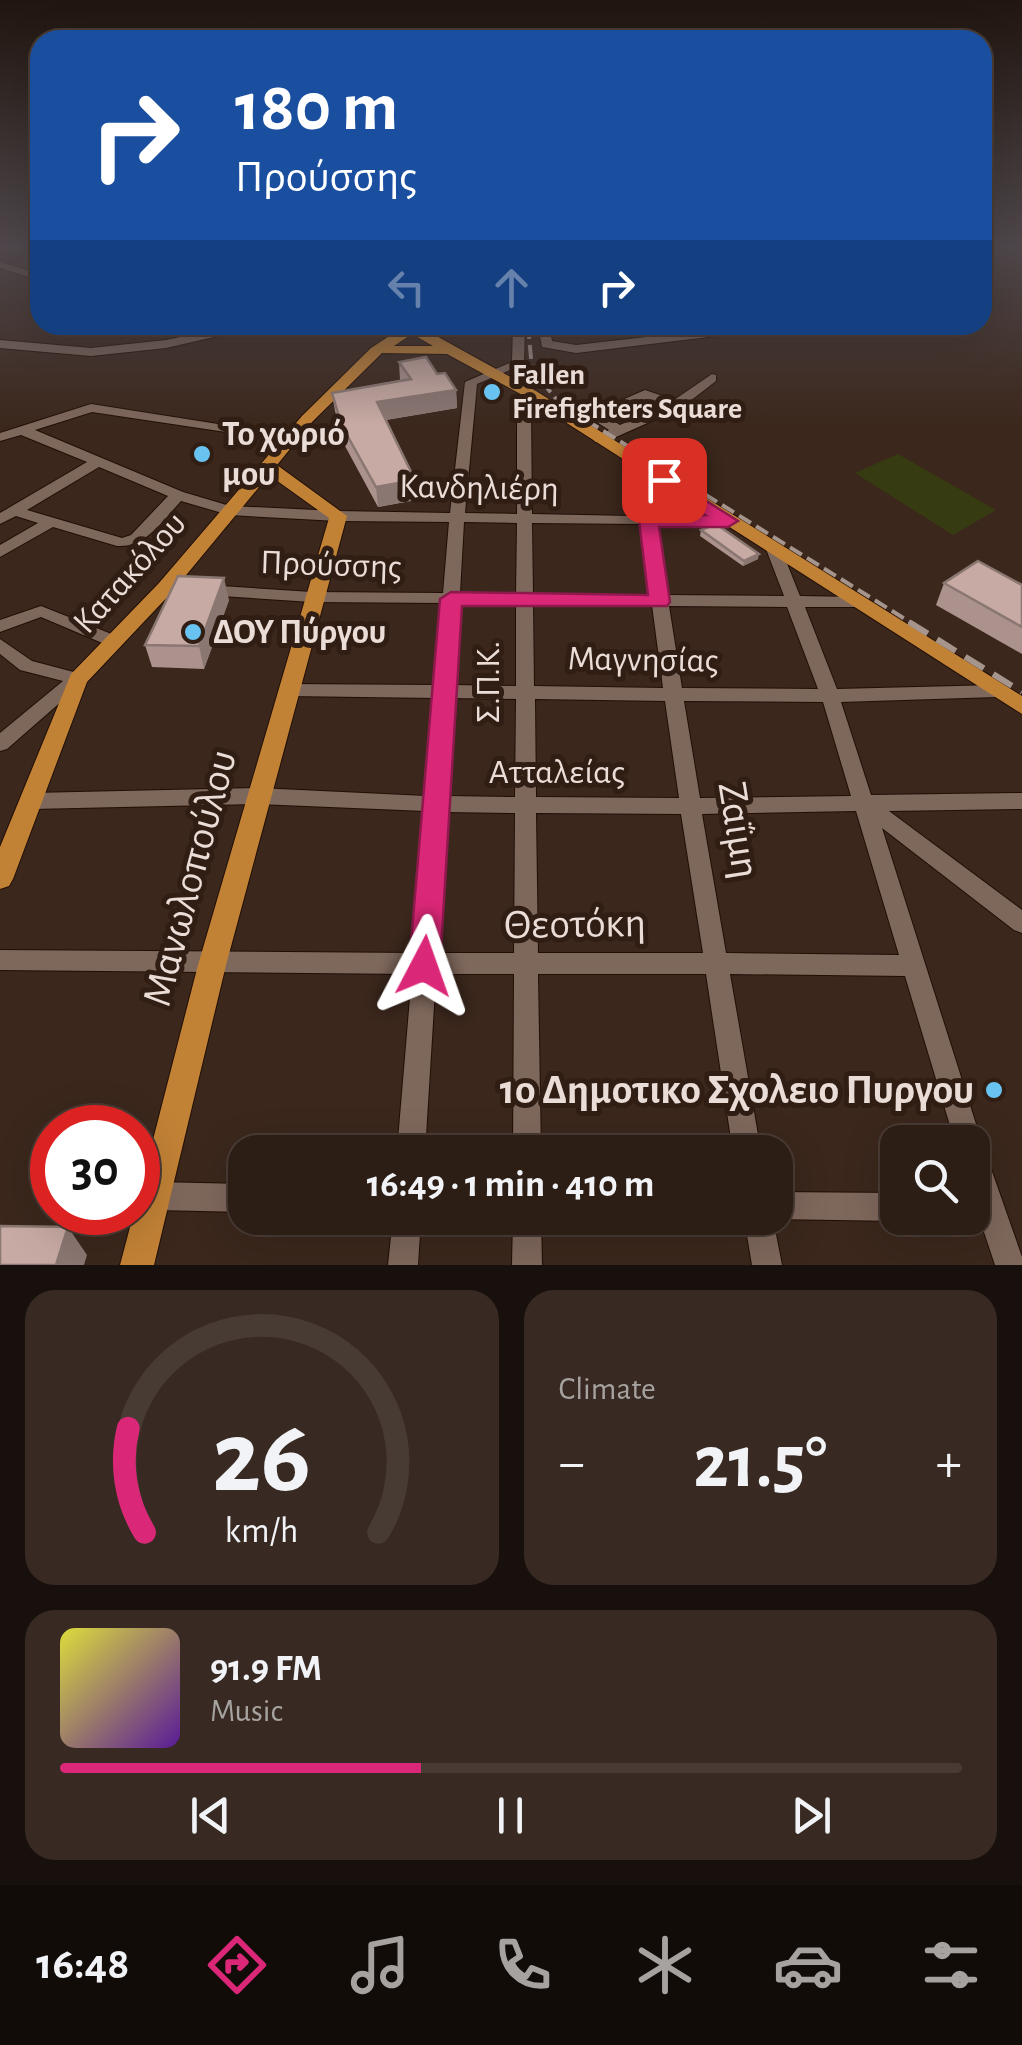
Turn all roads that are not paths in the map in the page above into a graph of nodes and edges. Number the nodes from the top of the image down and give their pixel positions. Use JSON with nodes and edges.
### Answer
{"nodes":[{"id":1,"x":208,"y":335,"type":"edge"},
{"id":2,"x":407,"y":335,"type":"edge"},
{"id":3,"x":410,"y":335,"type":"edge"},
{"id":4,"x":432,"y":335,"type":"edge"},
{"id":5,"x":519,"y":335,"type":"edge"},
{"id":6,"x":543,"y":335,"type":"edge"},
{"id":7,"x":629,"y":335,"type":"edge"},
{"id":8,"x":679,"y":335,"type":"edge"},
{"id":9,"x":0,"y":344,"type":"edge"},
{"id":10,"x":631,"y":346,"type":"junction"},
{"id":11,"x":388,"y":350,"type":"junction"},
{"id":12,"x":466,"y":356,"type":"junction"},
{"id":13,"x":369,"y":360,"type":"junction"},
{"id":14,"x":495,"y":373,"type":"junction"},
{"id":15,"x":712,"y":378,"type":"dead end"},
{"id":16,"x":531,"y":394,"type":"junction"},
{"id":17,"x":676,"y":405,"type":"junction"},
{"id":18,"x":22,"y":430,"type":"junction"},
{"id":19,"x":619,"y":431,"type":"junction"},
{"id":20,"x":0,"y":437,"type":"edge"},
{"id":21,"x":600,"y":439,"type":"junction"},
{"id":22,"x":288,"y":440,"type":"junction"},
{"id":23,"x":98,"y":462,"type":"junction"},
{"id":24,"x":266,"y":464,"type":"junction"},
{"id":25,"x":178,"y":495,"type":"junction"},
{"id":26,"x":229,"y":510,"type":"junction"},
{"id":27,"x":7,"y":515,"type":"edge"},
{"id":28,"x":338,"y":516,"type":"junction"},
{"id":29,"x":457,"y":518,"type":"junction"},
{"id":30,"x":524,"y":518,"type":"junction"},
{"id":31,"x":648,"y":520,"type":"junction"},
{"id":32,"x":728,"y":521,"type":"junction"},
{"id":33,"x":50,"y":522,"type":"junction"},
{"id":34,"x":774,"y":549,"type":"junction"},
{"id":35,"x":0,"y":552,"type":"edge"},
{"id":36,"x":166,"y":588,"type":"junction"},
{"id":37,"x":312,"y":597,"type":"junction"},
{"id":38,"x":451,"y":599,"type":"junction"},
{"id":39,"x":525,"y":599,"type":"junction"},
{"id":40,"x":660,"y":602,"type":"junction"},
{"id":41,"x":854,"y":602,"type":"junction"},
{"id":42,"x":795,"y":603,"type":"junction"},
{"id":43,"x":0,"y":626,"type":"edge"},
{"id":44,"x":113,"y":641,"type":"junction"},
{"id":45,"x":0,"y":645,"type":"edge"},
{"id":46,"x":78,"y":678,"type":"junction"},
{"id":47,"x":288,"y":690,"type":"junction"},
{"id":48,"x":444,"y":690,"type":"junction"},
{"id":49,"x":525,"y":690,"type":"junction"},
{"id":50,"x":997,"y":691,"type":"junction"},
{"id":51,"x":672,"y":693,"type":"junction"},
{"id":52,"x":830,"y":696,"type":"junction"},
{"id":53,"x":1022,"y":706,"type":"edge"},
{"id":54,"x":17,"y":731,"type":"junction"},
{"id":55,"x":60,"y":731,"type":"junction"},
{"id":56,"x":0,"y":744,"type":"edge"},
{"id":57,"x":258,"y":796,"type":"junction"},
{"id":58,"x":32,"y":801,"type":"junction"},
{"id":59,"x":1022,"y":801,"type":"edge"},
{"id":60,"x":436,"y":804,"type":"junction"},
{"id":61,"x":526,"y":804,"type":"junction"},
{"id":62,"x":865,"y":804,"type":"junction"},
{"id":63,"x":693,"y":806,"type":"junction"},
{"id":64,"x":0,"y":879,"type":"edge"},
{"id":65,"x":1022,"y":922,"type":"edge"},
{"id":66,"x":0,"y":960,"type":"edge"},
{"id":67,"x":716,"y":962,"type":"junction"},
{"id":68,"x":526,"y":964,"type":"junction"},
{"id":69,"x":212,"y":965,"type":"junction"},
{"id":70,"x":424,"y":966,"type":"junction"},
{"id":71,"x":912,"y":966,"type":"junction"},
{"id":72,"x":964,"y":1125,"type":"edge"},
{"id":73,"x":412,"y":1135,"type":"edge"},
{"id":74,"x":527,"y":1135,"type":"edge"},
{"id":75,"x":744,"y":1135,"type":"edge"},
{"id":76,"x":160,"y":1180,"type":"edge"},
{"id":77,"x":160,"y":1196,"type":"edge"},
{"id":78,"x":228,"y":1198,"type":"edge"},
{"id":79,"x":793,"y":1206,"type":"edge"},
{"id":80,"x":880,"y":1208,"type":"edge"},
{"id":81,"x":990,"y":1224,"type":"edge"},
{"id":82,"x":145,"y":1235,"type":"edge"},
{"id":83,"x":406,"y":1235,"type":"edge"},
{"id":84,"x":527,"y":1235,"type":"edge"},
{"id":85,"x":761,"y":1235,"type":"edge"},
{"id":86,"x":137,"y":1265,"type":"edge"},
{"id":87,"x":403,"y":1265,"type":"edge"},
{"id":88,"x":527,"y":1265,"type":"edge"},
{"id":89,"x":767,"y":1265,"type":"edge"},
{"id":90,"x":1010,"y":1265,"type":"edge"}],
"edges":[{"from":1,"to":9,"type":"street"},
{"from":2,"to":13,"type":"main road"},
{"from":3,"to":11,"type":"main road"},
{"from":4,"to":12,"type":"main road"},
{"from":5,"to":14,"type":"street"},
{"from":6,"to":10,"type":"street"},
{"from":7,"to":10,"type":"street"},
{"from":8,"to":10,"type":"street"},
{"from":11,"to":12,"type":"main road"},
{"from":11,"to":13,"type":"main road"},
{"from":12,"to":14,"type":"main road"},
{"from":13,"to":22,"type":"main road","name":"Κατακόλου"},
{"from":14,"to":16,"type":"main road"},
{"from":14,"to":29,"type":"street"},
{"from":15,"to":17,"type":"street"},
{"from":16,"to":21,"type":"main road"},
{"from":16,"to":30,"type":"street","name":"Σ.Π.Κ."},
{"from":17,"to":19,"type":"street"},
{"from":17,"to":19,"type":"street"},
{"from":18,"to":20,"type":"street"},
{"from":18,"to":22,"type":"street"},
{"from":18,"to":23,"type":"street","name":"Κανδηλιέρη"},
{"from":19,"to":21,"type":"street"},
{"from":21,"to":32,"type":"main road"},
{"from":22,"to":24,"type":"main road","name":"Κατακόλου"},
{"from":23,"to":25,"type":"street","name":"Κανδηλιέρη"},
{"from":23,"to":27,"type":"street"},
{"from":24,"to":26,"type":"main road","name":"Κατακόλου"},
{"from":24,"to":28,"type":"main road"},
{"from":25,"to":26,"type":"street","name":"Κανδηλιέρη"},
{"from":25,"to":33,"type":"street"},
{"from":26,"to":28,"type":"street","name":"Κανδηλιέρη"},
{"from":26,"to":36,"type":"main road","name":"Κατακόλου"},
{"from":27,"to":33,"type":"street"},
{"from":28,"to":29,"type":"street","name":"Κανδηλιέρη"},
{"from":28,"to":37,"type":"main road","name":"Μανωλοπούλου"},
{"from":29,"to":30,"type":"street","name":"Κανδηλιέρη"},
{"from":29,"to":38,"type":"street"},
{"from":30,"to":31,"type":"street","name":"Κανδηλιέρη"},
{"from":30,"to":39,"type":"street","name":"Σ.Π.Κ."},
{"from":31,"to":32,"type":"street","name":"Κανδηλιέρη"},
{"from":31,"to":40,"type":"street","name":"Ζαΐμη"},
{"from":32,"to":34,"type":"main road"},
{"from":33,"to":35,"type":"street"},
{"from":34,"to":41,"type":"main road"},
{"from":34,"to":42,"type":"street"},
{"from":36,"to":37,"type":"street","name":"Προύσσης"},
{"from":36,"to":44,"type":"main road","name":"Κατακόλου"},
{"from":37,"to":38,"type":"street","name":"Προύσσης"},
{"from":37,"to":47,"type":"main road","name":"Μανωλοπούλου"},
{"from":38,"to":39,"type":"street","name":"Προύσσης"},
{"from":38,"to":48,"type":"street"},
{"from":39,"to":40,"type":"street","name":"Προύσσης"},
{"from":39,"to":49,"type":"street","name":"Σ.Π.Κ."},
{"from":40,"to":42,"type":"street","name":"Προύσσης"},
{"from":40,"to":51,"type":"street","name":"Ζαΐμη"},
{"from":41,"to":42,"type":"street","name":"Προύσσης"},
{"from":41,"to":50,"type":"main road"},
{"from":42,"to":52,"type":"street"},
{"from":43,"to":44,"type":"street"},
{"from":44,"to":46,"type":"main road","name":"Κατακόλου"},
{"from":45,"to":46,"type":"street"},
{"from":46,"to":54,"type":"street"},
{"from":46,"to":55,"type":"main road"},
{"from":47,"to":48,"type":"street","name":"Μαγνησίας"},
{"from":47,"to":57,"type":"main road","name":"Μανωλοπούλου"},
{"from":48,"to":49,"type":"street","name":"Μαγνησίας"},
{"from":48,"to":60,"type":"street"},
{"from":49,"to":51,"type":"street","name":"Μαγνησίας"},
{"from":49,"to":61,"type":"street","name":"Σ.Π.Κ."},
{"from":50,"to":52,"type":"street","name":"Μαγνησίας"},
{"from":50,"to":53,"type":"main road"},
{"from":51,"to":52,"type":"street","name":"Μαγνησίας"},
{"from":51,"to":63,"type":"street","name":"Ζαΐμη"},
{"from":52,"to":62,"type":"street"},
{"from":54,"to":55,"type":"street"},
{"from":54,"to":56,"type":"street"},
{"from":55,"to":58,"type":"main road"},
{"from":57,"to":58,"type":"street","name":"Ατταλείας"},
{"from":57,"to":60,"type":"street","name":"Ατταλείας"},
{"from":57,"to":69,"type":"main road","name":"Μανωλοπούλου"},
{"from":58,"to":64,"type":"main road"},
{"from":59,"to":62,"type":"street","name":"Ατταλείας"},
{"from":60,"to":61,"type":"street","name":"Ατταλείας"},
{"from":60,"to":70,"type":"street"},
{"from":61,"to":63,"type":"street","name":"Ατταλείας"},
{"from":61,"to":68,"type":"street","name":"Σ.Π.Κ."},
{"from":62,"to":63,"type":"street","name":"Ατταλείας"},
{"from":62,"to":65,"type":"street"},
{"from":62,"to":71,"type":"street"},
{"from":63,"to":67,"type":"street","name":"Ζαΐμη"},
{"from":66,"to":69,"type":"street","name":"Θεοτόκη"},
{"from":67,"to":68,"type":"street","name":"Θεοτόκη"},
{"from":67,"to":71,"type":"street","name":"Θεοτόκη"},
{"from":67,"to":75,"type":"street","name":"Ζαΐμη"},
{"from":68,"to":70,"type":"street","name":"Θεοτόκη"},
{"from":68,"to":74,"type":"street","name":"Σ.Π.Κ."},
{"from":69,"to":70,"type":"street","name":"Θεοτόκη"},
{"from":69,"to":76,"type":"main road","name":"Μανωλοπούλου"},
{"from":70,"to":73,"type":"street"},
{"from":71,"to":72,"type":"street"},
{"from":77,"to":78,"type":"street"},
{"from":79,"to":80,"type":"street"},
{"from":81,"to":90,"type":"street"},
{"from":82,"to":86,"type":"main road","name":"Μανωλοπούλου"},
{"from":83,"to":87,"type":"street"},
{"from":84,"to":88,"type":"street"},
{"from":85,"to":89,"type":"street"}]}
